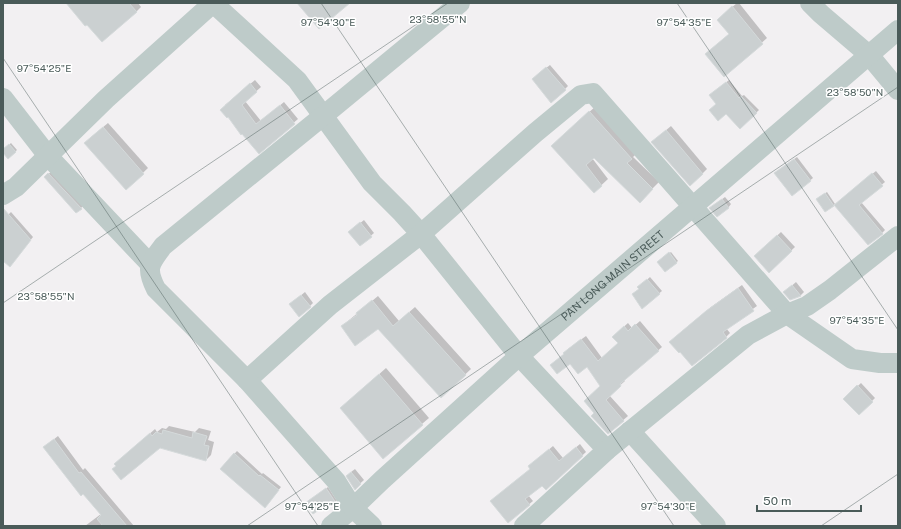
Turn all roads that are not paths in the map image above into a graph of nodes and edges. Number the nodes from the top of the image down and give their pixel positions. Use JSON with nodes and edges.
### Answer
{"nodes":[{"id":1,"x":213,"y":3,"type":"edge"},
{"id":2,"x":460,"y":3,"type":"edge"},
{"id":3,"x":810,"y":3,"type":"edge"},
{"id":4,"x":898,"y":30,"type":"edge"},
{"id":5,"x":869,"y":55,"type":"junction"},
{"id":6,"x":898,"y":90,"type":"edge"},
{"id":7,"x":3,"y":98,"type":"edge"},
{"id":8,"x":324,"y":116,"type":"junction"},
{"id":9,"x":48,"y":156,"type":"junction"},
{"id":10,"x":3,"y":195,"type":"edge"},
{"id":11,"x":693,"y":207,"type":"junction"},
{"id":12,"x":420,"y":234,"type":"junction"},
{"id":13,"x":898,"y":236,"type":"edge"},
{"id":14,"x":150,"y":264,"type":"junction"},
{"id":15,"x":787,"y":314,"type":"junction"},
{"id":16,"x":520,"y":356,"type":"junction"},
{"id":17,"x":898,"y":363,"type":"edge"},
{"id":18,"x":246,"y":380,"type":"junction"},
{"id":19,"x":630,"y":431,"type":"junction"},
{"id":20,"x":607,"y":450,"type":"junction"},
{"id":21,"x":353,"y":508,"type":"junction"},
{"id":22,"x":331,"y":526,"type":"edge"},
{"id":23,"x":372,"y":526,"type":"edge"},
{"id":24,"x":524,"y":526,"type":"edge"},
{"id":25,"x":716,"y":526,"type":"edge"}],
"edges":[{"from":1,"to":8,"type":"street"},
{"from":1,"to":9,"type":"street"},
{"from":2,"to":8,"type":"street"},
{"from":3,"to":5,"type":"street"},
{"from":4,"to":5,"type":"street","name":"PAN LONG MAIN STREET"},
{"from":5,"to":6,"type":"street"},
{"from":5,"to":11,"type":"street","name":"PAN LONG MAIN STREET"},
{"from":7,"to":9,"type":"street"},
{"from":8,"to":12,"type":"street"},
{"from":8,"to":14,"type":"street"},
{"from":9,"to":10,"type":"street"},
{"from":9,"to":14,"type":"street"},
{"from":11,"to":12,"type":"street"},
{"from":11,"to":15,"type":"street"},
{"from":11,"to":16,"type":"street","name":"PAN LONG MAIN STREET"},
{"from":12,"to":16,"type":"street"},
{"from":12,"to":18,"type":"street"},
{"from":13,"to":15,"type":"street"},
{"from":14,"to":18,"type":"street"},
{"from":15,"to":17,"type":"street"},
{"from":15,"to":19,"type":"street"},
{"from":16,"to":20,"type":"street"},
{"from":16,"to":21,"type":"street","name":"PAN LONG MAIN STREET"},
{"from":18,"to":21,"type":"street"},
{"from":19,"to":20,"type":"street"},
{"from":19,"to":25,"type":"street"},
{"from":20,"to":24,"type":"street"},
{"from":21,"to":22,"type":"street","name":"PAN LONG MAIN STREET"},
{"from":21,"to":23,"type":"street"}]}
